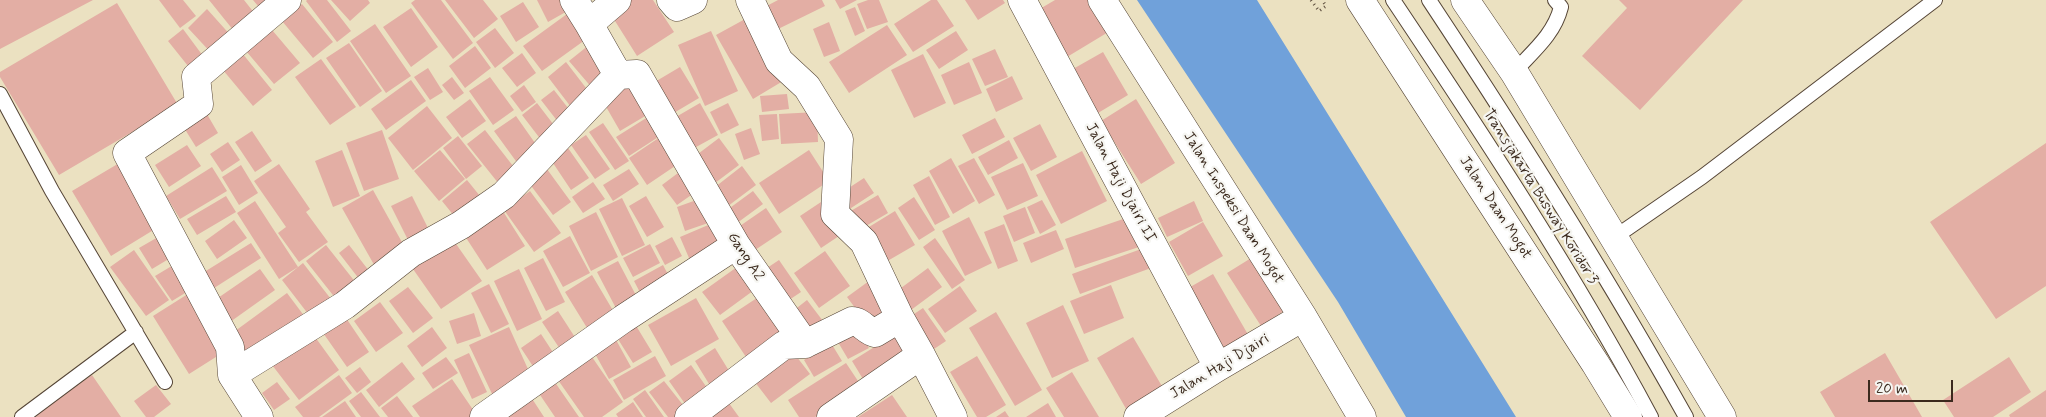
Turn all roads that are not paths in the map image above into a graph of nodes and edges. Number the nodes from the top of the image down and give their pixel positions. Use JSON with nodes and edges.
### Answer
{"nodes":[{"id":1,"x":287,"y":0,"type":"edge"},
{"id":2,"x":574,"y":0,"type":"edge"},
{"id":3,"x":617,"y":0,"type":"edge"},
{"id":4,"x":671,"y":0,"type":"edge"},
{"id":5,"x":693,"y":0,"type":"edge"},
{"id":6,"x":750,"y":0,"type":"edge"},
{"id":7,"x":1022,"y":0,"type":"edge"},
{"id":8,"x":1102,"y":0,"type":"edge"},
{"id":9,"x":1360,"y":0,"type":"edge"},
{"id":10,"x":1394,"y":0,"type":"edge"},
{"id":11,"x":1429,"y":0,"type":"edge"},
{"id":12,"x":1465,"y":0,"type":"edge"},
{"id":13,"x":1555,"y":0,"type":"edge"},
{"id":14,"x":1935,"y":0,"type":"edge"},
{"id":15,"x":590,"y":24,"type":"junction"},
{"id":16,"x":1514,"y":72,"type":"junction"},
{"id":17,"x":618,"y":75,"type":"junction"},
{"id":18,"x":0,"y":94,"type":"edge"},
{"id":19,"x":1615,"y":237,"type":"junction"},
{"id":20,"x":736,"y":245,"type":"junction"},
{"id":21,"x":900,"y":318,"type":"junction"},
{"id":22,"x":1303,"y":318,"type":"junction"},
{"id":23,"x":136,"y":332,"type":"junction"},
{"id":24,"x":805,"y":344,"type":"junction"},
{"id":25,"x":922,"y":355,"type":"junction"},
{"id":26,"x":1218,"y":367,"type":"junction"},
{"id":27,"x":232,"y":375,"type":"junction"},
{"id":28,"x":165,"y":382,"type":"dead end"},
{"id":29,"x":22,"y":417,"type":"edge"},
{"id":30,"x":258,"y":417,"type":"edge"},
{"id":31,"x":484,"y":417,"type":"edge"},
{"id":32,"x":689,"y":417,"type":"edge"},
{"id":33,"x":831,"y":417,"type":"edge"},
{"id":34,"x":953,"y":417,"type":"edge"},
{"id":35,"x":1138,"y":417,"type":"edge"},
{"id":36,"x":1362,"y":417,"type":"edge"},
{"id":37,"x":1628,"y":417,"type":"edge"},
{"id":38,"x":1651,"y":417,"type":"edge"},
{"id":39,"x":1686,"y":417,"type":"edge"},
{"id":40,"x":1722,"y":417,"type":"edge"}],
"edges":[{"from":1,"to":27,"type":"main road"},
{"from":2,"to":15,"type":"main road"},
{"from":3,"to":15,"type":"main road"},
{"from":4,"to":5,"type":"main road"},
{"from":6,"to":21,"type":"main road"},
{"from":7,"to":26,"type":"main road","name":"Jalan Haji Djairi II"},
{"from":8,"to":22,"type":"main road","name":"Jalan Inspeksi Daan Mogot"},
{"from":9,"to":37,"type":"main road","name":"Jalan Daan Mogot"},
{"from":10,"to":38,"type":"lane","name":"Transjakarta Busway Koridor 3"},
{"from":11,"to":39,"type":"lane","name":"Transjakarta Busway Koridor 3"},
{"from":12,"to":16,"type":"main road"},
{"from":13,"to":16,"type":"lane"},
{"from":14,"to":19,"type":"lane"},
{"from":15,"to":17,"type":"main road"},
{"from":16,"to":19,"type":"main road"},
{"from":17,"to":20,"type":"main road","name":"Gang A2"},
{"from":17,"to":27,"type":"main road"},
{"from":18,"to":23,"type":"lane"},
{"from":19,"to":40,"type":"main road"},
{"from":20,"to":24,"type":"main road","name":"Gang A2"},
{"from":20,"to":31,"type":"main road"},
{"from":21,"to":24,"type":"main road"},
{"from":21,"to":25,"type":"main road"},
{"from":22,"to":26,"type":"main road","name":"Jalan Haji Djairi"},
{"from":22,"to":36,"type":"main road","name":"Jalan Inspeksi Daan Mogot"},
{"from":23,"to":28,"type":"lane"},
{"from":23,"to":29,"type":"lane"},
{"from":24,"to":32,"type":"main road"},
{"from":25,"to":33,"type":"main road"},
{"from":25,"to":34,"type":"main road"},
{"from":26,"to":35,"type":"main road","name":"Jalan Haji Djairi"},
{"from":27,"to":30,"type":"main road"}]}
